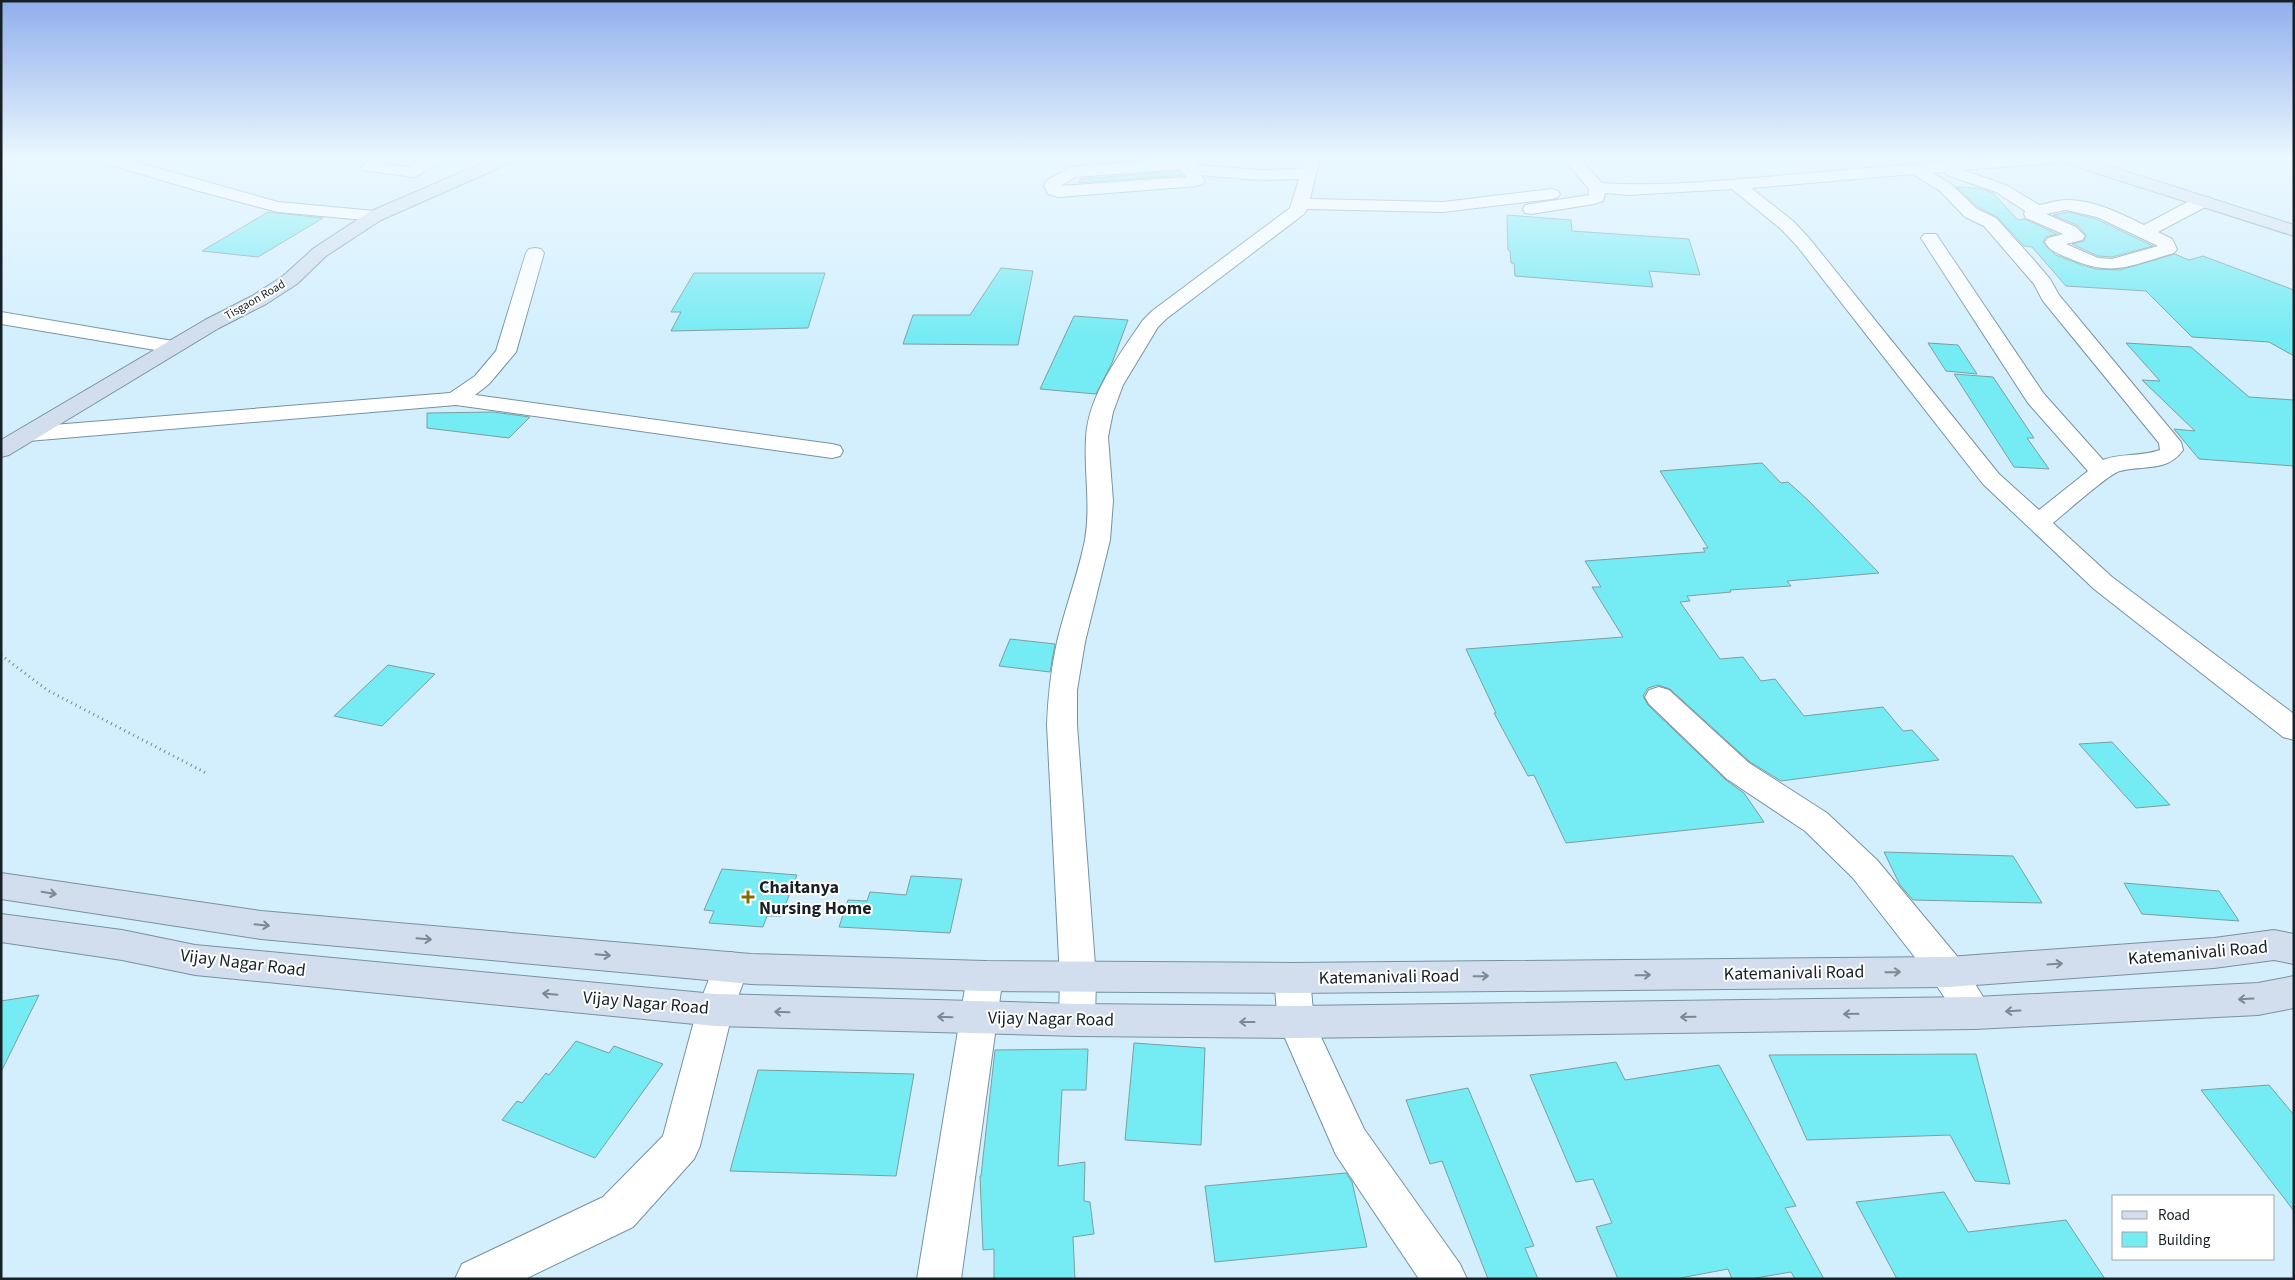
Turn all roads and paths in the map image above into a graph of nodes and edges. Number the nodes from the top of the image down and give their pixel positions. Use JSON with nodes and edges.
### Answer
{"nodes":[{"id":1,"x":374,"y":217,"type":"edge"},
{"id":2,"x":1291,"y":217,"type":"edge"},
{"id":3,"x":1777,"y":217,"type":"edge"},
{"id":4,"x":1979,"y":217,"type":"edge"},
{"id":5,"x":2036,"y":217,"type":"edge"},
{"id":6,"x":2108,"y":217,"type":"edge"},
{"id":7,"x":2173,"y":217,"type":"edge"},
{"id":8,"x":2254,"y":217,"type":"edge"},
{"id":9,"x":2293,"y":229,"type":"edge"},
{"id":10,"x":2144,"y":232,"type":"junction"},
{"id":11,"x":1930,"y":238,"type":"dead end"},
{"id":12,"x":535,"y":253,"type":"dead end"},
{"id":13,"x":1,"y":318,"type":"edge"},
{"id":14,"x":173,"y":348,"type":"junction"},
{"id":15,"x":456,"y":399,"type":"junction"},
{"id":16,"x":28,"y":434,"type":"junction"},
{"id":17,"x":1,"y":450,"type":"edge"},
{"id":18,"x":832,"y":451,"type":"dead end"},
{"id":19,"x":2102,"y":473,"type":"junction"},
{"id":20,"x":2037,"y":523,"type":"junction"},
{"id":21,"x":1,"y":655,"type":"edge"},
{"id":22,"x":1659,"y":697,"type":"dead end"},
{"id":23,"x":2294,"y":730,"type":"edge"},
{"id":24,"x":208,"y":774,"type":"dead end"},
{"id":25,"x":1,"y":886,"type":"edge"},
{"id":26,"x":229,"y":921,"type":"junction"},
{"id":27,"x":1,"y":928,"type":"edge"},
{"id":28,"x":2294,"y":949,"type":"edge"},
{"id":29,"x":195,"y":960,"type":"junction"},
{"id":30,"x":731,"y":967,"type":"junction"},
{"id":31,"x":1948,"y":972,"type":"junction"},
{"id":32,"x":985,"y":976,"type":"junction"},
{"id":33,"x":1078,"y":978,"type":"junction"},
{"id":34,"x":1292,"y":978,"type":"junction"},
{"id":35,"x":2294,"y":992,"type":"edge"},
{"id":36,"x":715,"y":1010,"type":"junction"},
{"id":37,"x":1975,"y":1013,"type":"junction"},
{"id":38,"x":980,"y":1018,"type":"junction"},
{"id":39,"x":1078,"y":1020,"type":"junction"},
{"id":40,"x":1296,"y":1022,"type":"junction"},
{"id":41,"x":477,"y":1279,"type":"edge"},
{"id":42,"x":939,"y":1279,"type":"edge"},
{"id":43,"x":1445,"y":1279,"type":"edge"}],
"edges":[{"from":1,"to":14,"type":"main road","name":"Tisgaon Road"},
{"from":2,"to":33,"type":"street"},
{"from":3,"to":20,"type":"street"},
{"from":4,"to":19,"type":"street"},
{"from":5,"to":10,"type":"street"},
{"from":6,"to":10,"type":"street"},
{"from":7,"to":10,"type":"street"},
{"from":8,"to":9,"type":"main road"},
{"from":11,"to":19,"type":"street"},
{"from":12,"to":15,"type":"street"},
{"from":13,"to":14,"type":"street"},
{"from":14,"to":16,"type":"main road","name":"Tisgaon Road"},
{"from":15,"to":16,"type":"street"},
{"from":15,"to":18,"type":"street"},
{"from":16,"to":17,"type":"main road","name":"Tisgaon Road"},
{"from":19,"to":20,"type":"street"},
{"from":20,"to":23,"type":"street"},
{"from":21,"to":24,"type":"path"},
{"from":22,"to":31,"type":"street"},
{"from":25,"to":26,"type":"main road","one_way":true},
{"from":26,"to":29,"type":"main road"},
{"from":26,"to":30,"type":"main road","one_way":true},
{"from":27,"to":29,"type":"main road","name":"Vijay Nagar Road"},
{"from":31,"to":28,"type":"main road","name":"Katemanivali Road","one_way":true},
{"from":36,"to":29,"type":"main road","name":"Vijay Nagar Road","one_way":true},
{"from":30,"to":32,"type":"main road"},
{"from":30,"to":36,"type":"street"},
{"from":34,"to":31,"type":"main road","name":"Katemanivali Road","one_way":true},
{"from":31,"to":37,"type":"street"},
{"from":32,"to":33,"type":"main road"},
{"from":32,"to":38,"type":"street"},
{"from":33,"to":34,"type":"main road"},
{"from":33,"to":39,"type":"street"},
{"from":34,"to":40,"type":"street"},
{"from":35,"to":37,"type":"main road","one_way":true},
{"from":38,"to":36,"type":"main road","name":"Vijay Nagar Road","one_way":true},
{"from":36,"to":41,"type":"street"},
{"from":37,"to":40,"type":"main road","one_way":true},
{"from":38,"to":39,"type":"main road","name":"Vijay Nagar Road"},
{"from":38,"to":42,"type":"street"},
{"from":40,"to":39,"type":"main road","name":"Vijay Nagar Road","one_way":true},
{"from":40,"to":43,"type":"street"}]}
